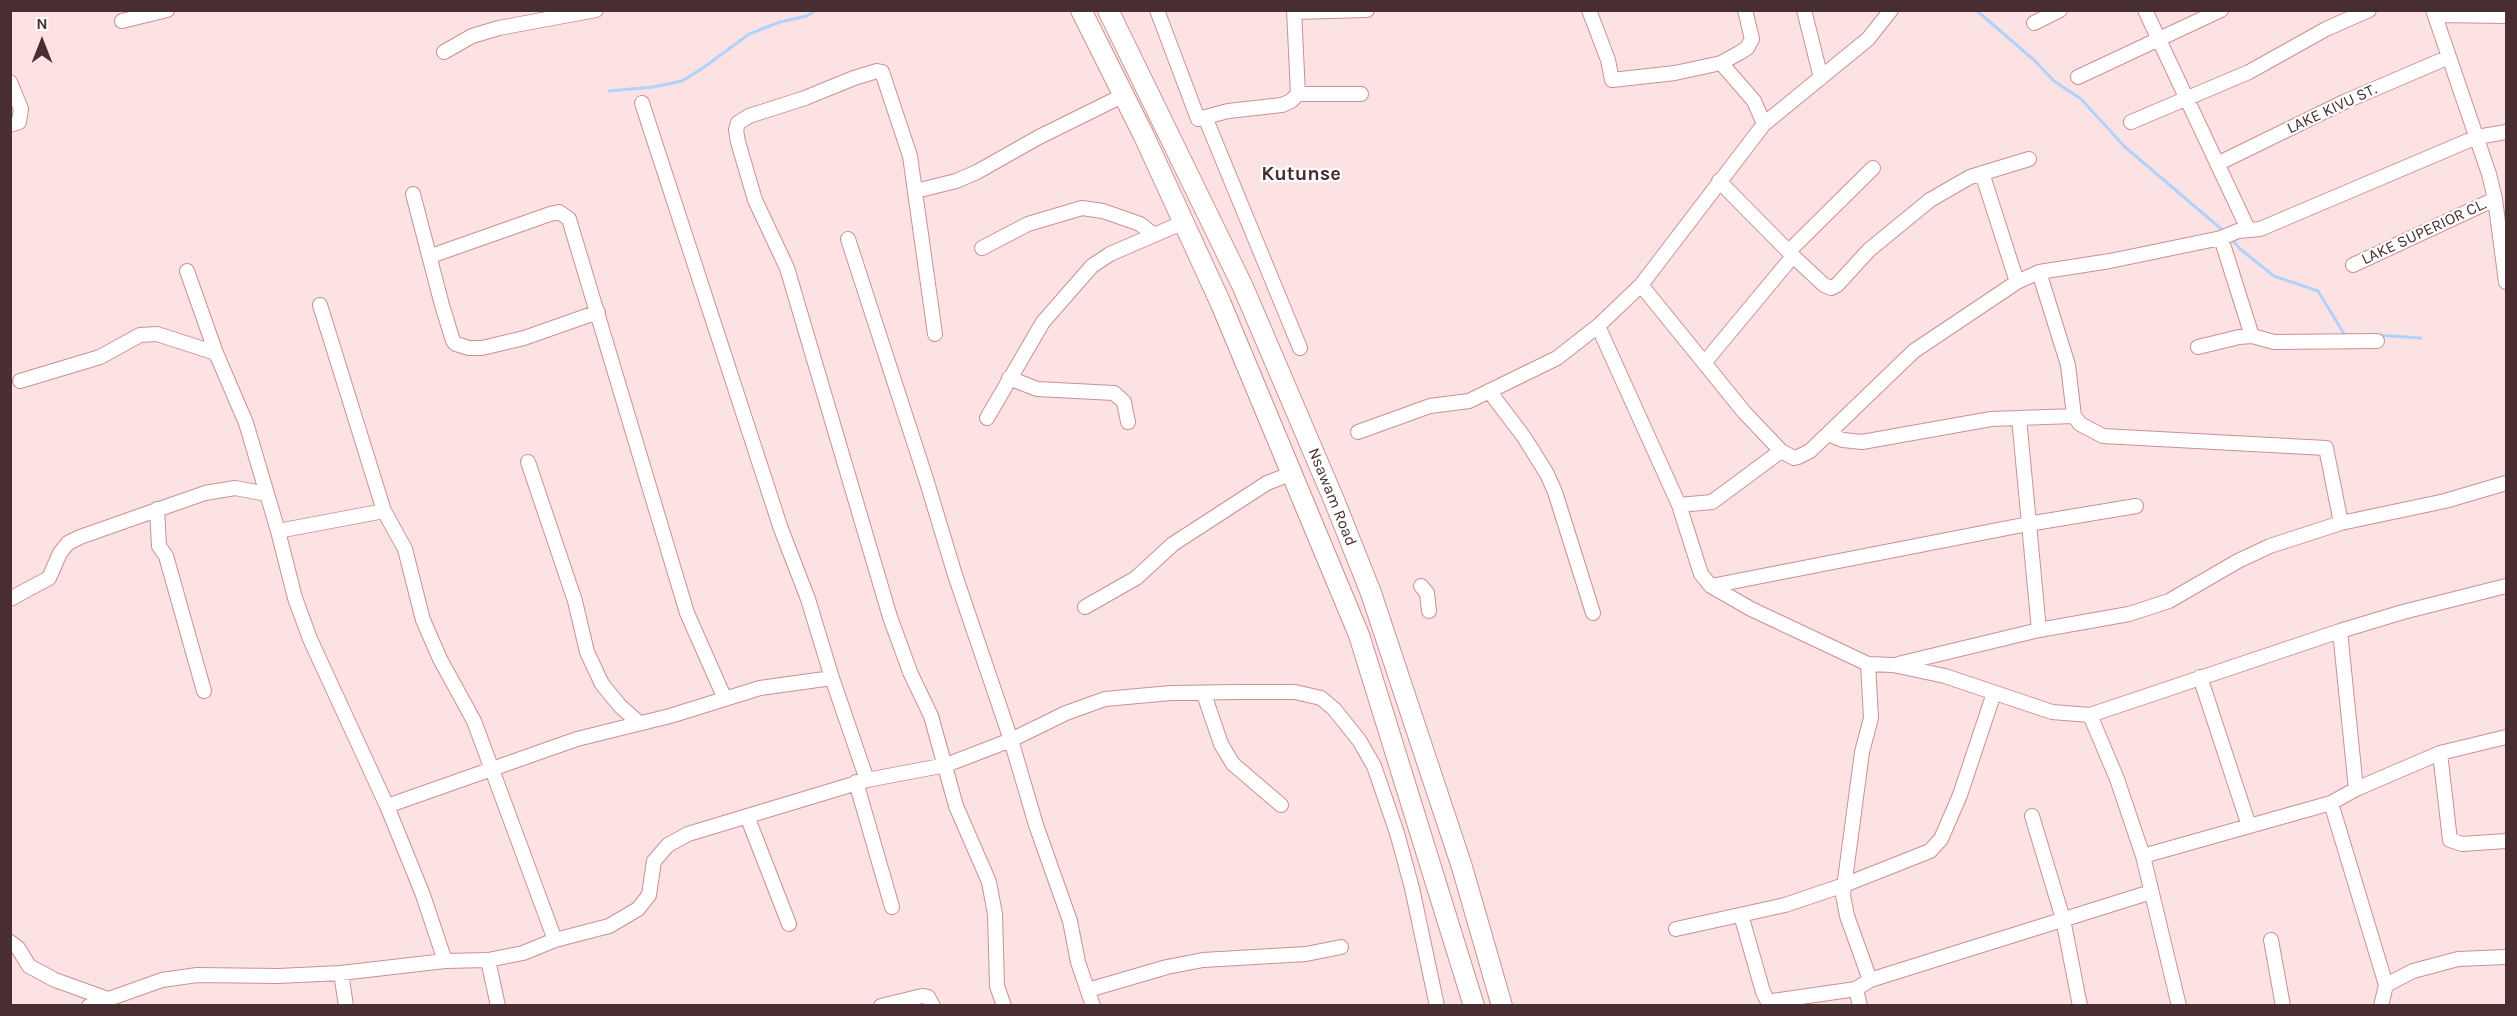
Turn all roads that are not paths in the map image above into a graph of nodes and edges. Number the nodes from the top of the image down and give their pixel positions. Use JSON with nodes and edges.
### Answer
{"nodes":[{"id":1,"x":167,"y":10,"type":"edge"},
{"id":2,"x":596,"y":10,"type":"edge"},
{"id":3,"x":1081,"y":10,"type":"edge"},
{"id":4,"x":1108,"y":10,"type":"edge"},
{"id":5,"x":1157,"y":10,"type":"edge"},
{"id":6,"x":1367,"y":10,"type":"edge"},
{"id":7,"x":1589,"y":10,"type":"edge"},
{"id":8,"x":1745,"y":10,"type":"edge"},
{"id":9,"x":1804,"y":10,"type":"edge"},
{"id":10,"x":1891,"y":10,"type":"edge"},
{"id":11,"x":2060,"y":10,"type":"edge"},
{"id":12,"x":2145,"y":10,"type":"edge"},
{"id":13,"x":2221,"y":10,"type":"edge"},
{"id":14,"x":2369,"y":10,"type":"edge"},
{"id":15,"x":1294,"y":11,"type":"edge"},
{"id":16,"x":2434,"y":13,"type":"edge"},
{"id":17,"x":2506,"y":16,"type":"edge"},
{"id":18,"x":122,"y":21,"type":"dead end"},
{"id":19,"x":2034,"y":23,"type":"dead end"},
{"id":20,"x":2160,"y":40,"type":"junction"},
{"id":21,"x":444,"y":52,"type":"dead end"},
{"id":22,"x":2449,"y":57,"type":"junction"},
{"id":23,"x":1721,"y":63,"type":"junction"},
{"id":24,"x":1139,"y":70,"type":"junction"},
{"id":25,"x":2078,"y":77,"type":"dead end"},
{"id":26,"x":1821,"y":78,"type":"junction"},
{"id":27,"x":10,"y":82,"type":"edge"},
{"id":28,"x":1120,"y":87,"type":"junction"},
{"id":29,"x":1298,"y":94,"type":"junction"},
{"id":30,"x":1361,"y":94,"type":"dead end"},
{"id":31,"x":2186,"y":100,"type":"junction"},
{"id":32,"x":642,"y":103,"type":"dead end"},
{"id":33,"x":1205,"y":117,"type":"junction"},
{"id":34,"x":2131,"y":122,"type":"dead end"},
{"id":35,"x":10,"y":124,"type":"edge"},
{"id":36,"x":1764,"y":124,"type":"junction"},
{"id":37,"x":2506,"y":132,"type":"edge"},
{"id":38,"x":2477,"y":137,"type":"junction"},
{"id":39,"x":2029,"y":159,"type":"dead end"},
{"id":40,"x":2217,"y":164,"type":"junction"},
{"id":41,"x":1873,"y":168,"type":"dead end"},
{"id":42,"x":1982,"y":173,"type":"junction"},
{"id":43,"x":1719,"y":181,"type":"junction"},
{"id":44,"x":916,"y":190,"type":"junction"},
{"id":45,"x":413,"y":194,"type":"dead end"},
{"id":46,"x":2495,"y":199,"type":"junction"},
{"id":47,"x":1182,"y":223,"type":"junction"},
{"id":48,"x":2233,"y":233,"type":"junction"},
{"id":49,"x":1154,"y":235,"type":"junction"},
{"id":50,"x":848,"y":240,"type":"dead end"},
{"id":51,"x":982,"y":248,"type":"dead end"},
{"id":52,"x":1791,"y":253,"type":"junction"},
{"id":53,"x":431,"y":256,"type":"junction"},
{"id":54,"x":2353,"y":265,"type":"dead end"},
{"id":55,"x":187,"y":271,"type":"dead end"},
{"id":56,"x":2039,"y":272,"type":"junction"},
{"id":57,"x":2017,"y":282,"type":"junction"},
{"id":58,"x":2506,"y":282,"type":"edge"},
{"id":59,"x":1641,"y":285,"type":"junction"},
{"id":60,"x":320,"y":305,"type":"dead end"},
{"id":61,"x":598,"y":312,"type":"junction"},
{"id":62,"x":1598,"y":326,"type":"junction"},
{"id":63,"x":935,"y":334,"type":"dead end"},
{"id":64,"x":2252,"y":336,"type":"junction"},
{"id":65,"x":2377,"y":341,"type":"dead end"},
{"id":66,"x":2198,"y":347,"type":"dead end"},
{"id":67,"x":1300,"y":348,"type":"dead end"},
{"id":68,"x":216,"y":353,"type":"junction"},
{"id":69,"x":1706,"y":362,"type":"junction"},
{"id":70,"x":1009,"y":378,"type":"junction"},
{"id":71,"x":20,"y":381,"type":"dead end"},
{"id":72,"x":1489,"y":390,"type":"junction"},
{"id":73,"x":2074,"y":416,"type":"junction"},
{"id":74,"x":987,"y":418,"type":"dead end"},
{"id":75,"x":2019,"y":418,"type":"junction"},
{"id":76,"x":1128,"y":422,"type":"dead end"},
{"id":77,"x":1358,"y":432,"type":"dead end"},
{"id":78,"x":1828,"y":434,"type":"junction"},
{"id":79,"x":1781,"y":451,"type":"junction"},
{"id":80,"x":528,"y":462,"type":"dead end"},
{"id":81,"x":1290,"y":474,"type":"junction"},
{"id":82,"x":2506,"y":483,"type":"edge"},
{"id":83,"x":267,"y":494,"type":"junction"},
{"id":84,"x":1679,"y":506,"type":"junction"},
{"id":85,"x":2136,"y":506,"type":"dead end"},
{"id":86,"x":157,"y":509,"type":"junction"},
{"id":87,"x":384,"y":511,"type":"junction"},
{"id":88,"x":2341,"y":523,"type":"junction"},
{"id":89,"x":2028,"y":524,"type":"junction"},
{"id":90,"x":278,"y":531,"type":"junction"},
{"id":91,"x":1421,"y":586,"type":"dead end"},
{"id":92,"x":1711,"y":586,"type":"junction"},
{"id":93,"x":2506,"y":586,"type":"edge"},
{"id":94,"x":10,"y":599,"type":"edge"},
{"id":95,"x":1084,"y":607,"type":"dead end"},
{"id":96,"x":1429,"y":611,"type":"dead end"},
{"id":97,"x":1593,"y":613,"type":"dead end"},
{"id":98,"x":2039,"y":630,"type":"junction"},
{"id":99,"x":2340,"y":631,"type":"junction"},
{"id":100,"x":1868,"y":664,"type":"junction"},
{"id":101,"x":1893,"y":665,"type":"junction"},
{"id":102,"x":2200,"y":677,"type":"junction"},
{"id":103,"x":832,"y":678,"type":"junction"},
{"id":104,"x":204,"y":691,"type":"dead end"},
{"id":105,"x":1994,"y":693,"type":"junction"},
{"id":106,"x":1204,"y":694,"type":"junction"},
{"id":107,"x":725,"y":699,"type":"junction"},
{"id":108,"x":2090,"y":715,"type":"junction"},
{"id":109,"x":639,"y":723,"type":"junction"},
{"id":110,"x":2506,"y":737,"type":"edge"},
{"id":111,"x":1011,"y":740,"type":"junction"},
{"id":112,"x":2440,"y":753,"type":"junction"},
{"id":113,"x":1399,"y":757,"type":"junction"},
{"id":114,"x":946,"y":765,"type":"junction"},
{"id":115,"x":1374,"y":766,"type":"junction"},
{"id":116,"x":491,"y":770,"type":"junction"},
{"id":117,"x":862,"y":781,"type":"junction"},
{"id":118,"x":2356,"y":789,"type":"junction"},
{"id":119,"x":2331,"y":803,"type":"junction"},
{"id":120,"x":1281,"y":805,"type":"dead end"},
{"id":121,"x":387,"y":806,"type":"junction"},
{"id":122,"x":747,"y":816,"type":"junction"},
{"id":123,"x":2032,"y":816,"type":"dead end"},
{"id":124,"x":2249,"y":826,"type":"junction"},
{"id":125,"x":2506,"y":841,"type":"edge"},
{"id":126,"x":2143,"y":856,"type":"junction"},
{"id":127,"x":1844,"y":885,"type":"junction"},
{"id":128,"x":2151,"y":892,"type":"junction"},
{"id":129,"x":892,"y":907,"type":"dead end"},
{"id":130,"x":1741,"y":915,"type":"junction"},
{"id":131,"x":2063,"y":919,"type":"junction"},
{"id":132,"x":789,"y":924,"type":"dead end"},
{"id":133,"x":1676,"y":929,"type":"dead end"},
{"id":134,"x":555,"y":940,"type":"junction"},
{"id":135,"x":2271,"y":940,"type":"dead end"},
{"id":136,"x":10,"y":942,"type":"edge"},
{"id":137,"x":1341,"y":947,"type":"dead end"},
{"id":138,"x":2506,"y":957,"type":"edge"},
{"id":139,"x":488,"y":960,"type":"junction"},
{"id":140,"x":445,"y":961,"type":"junction"},
{"id":141,"x":341,"y":973,"type":"junction"},
{"id":142,"x":1870,"y":980,"type":"junction"},
{"id":143,"x":2386,"y":985,"type":"junction"},
{"id":144,"x":1856,"y":989,"type":"junction"},
{"id":145,"x":1088,"y":990,"type":"junction"},
{"id":146,"x":108,"y":999,"type":"junction"},
{"id":147,"x":89,"y":1005,"type":"edge"},
{"id":148,"x":346,"y":1005,"type":"edge"},
{"id":149,"x":498,"y":1005,"type":"edge"},
{"id":150,"x":881,"y":1005,"type":"edge"},
{"id":151,"x":933,"y":1005,"type":"edge"},
{"id":152,"x":1004,"y":1005,"type":"edge"},
{"id":153,"x":1093,"y":1005,"type":"edge"},
{"id":154,"x":1437,"y":1005,"type":"edge"},
{"id":155,"x":1474,"y":1005,"type":"edge"},
{"id":156,"x":1502,"y":1005,"type":"edge"},
{"id":157,"x":1860,"y":1005,"type":"edge"},
{"id":158,"x":2080,"y":1005,"type":"edge"},
{"id":159,"x":2179,"y":1005,"type":"edge"},
{"id":160,"x":2283,"y":1005,"type":"edge"},
{"id":161,"x":2381,"y":1005,"type":"edge"}],
"edges":[{"from":1,"to":18,"type":"street"},
{"from":2,"to":21,"type":"street"},
{"from":3,"to":28,"type":"highway","name":"Nsawam Road"},
{"from":4,"to":24,"type":"highway","name":"Nsawam Road"},
{"from":5,"to":33,"type":"street"},
{"from":6,"to":15,"type":"street"},
{"from":7,"to":23,"type":"street"},
{"from":8,"to":23,"type":"street"},
{"from":9,"to":26,"type":"street"},
{"from":10,"to":26,"type":"street"},
{"from":11,"to":19,"type":"street"},
{"from":12,"to":20,"type":"street"},
{"from":13,"to":20,"type":"street"},
{"from":14,"to":31,"type":"street"},
{"from":15,"to":29,"type":"street"},
{"from":16,"to":17,"type":"street"},
{"from":16,"to":22,"type":"street"},
{"from":20,"to":25,"type":"street"},
{"from":20,"to":31,"type":"street"},
{"from":22,"to":38,"type":"street"},
{"from":22,"to":40,"type":"street","name":"LAKE KIVU ST."},
{"from":23,"to":36,"type":"street"},
{"from":24,"to":28,"type":"highway"},
{"from":24,"to":156,"type":"highway","name":"Nsawam Road"},
{"from":26,"to":36,"type":"street"},
{"from":27,"to":35,"type":"street"},
{"from":28,"to":44,"type":"street"},
{"from":28,"to":47,"type":"highway","name":"Nsawam Road"},
{"from":29,"to":30,"type":"street"},
{"from":29,"to":33,"type":"street"},
{"from":31,"to":34,"type":"street"},
{"from":31,"to":40,"type":"street"},
{"from":32,"to":103,"type":"street"},
{"from":33,"to":67,"type":"street"},
{"from":36,"to":43,"type":"street"},
{"from":37,"to":38,"type":"street"},
{"from":38,"to":46,"type":"street"},
{"from":38,"to":48,"type":"street"},
{"from":39,"to":42,"type":"street"},
{"from":40,"to":48,"type":"street"},
{"from":41,"to":52,"type":"street"},
{"from":42,"to":52,"type":"street"},
{"from":42,"to":57,"type":"street"},
{"from":43,"to":52,"type":"street"},
{"from":43,"to":59,"type":"street"},
{"from":44,"to":63,"type":"street"},
{"from":44,"to":114,"type":"street"},
{"from":45,"to":53,"type":"street"},
{"from":46,"to":54,"type":"street","name":"LAKE SUPERIOR CL."},
{"from":46,"to":58,"type":"street"},
{"from":47,"to":49,"type":"street"},
{"from":47,"to":81,"type":"highway","name":"Nsawam Road"},
{"from":48,"to":56,"type":"street"},
{"from":48,"to":64,"type":"street"},
{"from":49,"to":51,"type":"street"},
{"from":49,"to":70,"type":"street"},
{"from":50,"to":111,"type":"street"},
{"from":52,"to":69,"type":"street"},
{"from":53,"to":61,"type":"street"},
{"from":53,"to":61,"type":"street"},
{"from":55,"to":68,"type":"street"},
{"from":56,"to":57,"type":"street"},
{"from":56,"to":73,"type":"street"},
{"from":57,"to":78,"type":"street"},
{"from":59,"to":62,"type":"street"},
{"from":59,"to":69,"type":"street"},
{"from":60,"to":87,"type":"street"},
{"from":61,"to":107,"type":"street"},
{"from":62,"to":72,"type":"street"},
{"from":62,"to":84,"type":"street"},
{"from":64,"to":65,"type":"street"},
{"from":64,"to":66,"type":"street"},
{"from":68,"to":71,"type":"street"},
{"from":68,"to":83,"type":"street"},
{"from":69,"to":79,"type":"street"},
{"from":70,"to":74,"type":"street"},
{"from":70,"to":76,"type":"street"},
{"from":72,"to":77,"type":"street"},
{"from":72,"to":97,"type":"street"},
{"from":73,"to":75,"type":"street"},
{"from":73,"to":88,"type":"street"},
{"from":75,"to":78,"type":"street"},
{"from":75,"to":89,"type":"street"},
{"from":78,"to":79,"type":"street"},
{"from":79,"to":84,"type":"street"},
{"from":80,"to":109,"type":"street"},
{"from":81,"to":95,"type":"street"},
{"from":81,"to":113,"type":"highway","name":"Nsawam Road"},
{"from":82,"to":88,"type":"street"},
{"from":83,"to":86,"type":"street"},
{"from":83,"to":90,"type":"street"},
{"from":84,"to":92,"type":"street"},
{"from":85,"to":89,"type":"street"},
{"from":86,"to":94,"type":"street"},
{"from":86,"to":104,"type":"street"},
{"from":87,"to":90,"type":"street"},
{"from":87,"to":116,"type":"street"},
{"from":88,"to":98,"type":"street"},
{"from":89,"to":92,"type":"street"},
{"from":89,"to":98,"type":"street"},
{"from":90,"to":121,"type":"street"},
{"from":91,"to":96,"type":"street"},
{"from":92,"to":100,"type":"street"},
{"from":93,"to":99,"type":"street"},
{"from":98,"to":101,"type":"street"},
{"from":99,"to":102,"type":"street"},
{"from":99,"to":118,"type":"street"},
{"from":100,"to":101,"type":"street"},
{"from":100,"to":127,"type":"street"},
{"from":101,"to":105,"type":"street"},
{"from":102,"to":108,"type":"street"},
{"from":102,"to":124,"type":"street"},
{"from":103,"to":107,"type":"street"},
{"from":103,"to":117,"type":"street"},
{"from":105,"to":108,"type":"street"},
{"from":105,"to":127,"type":"street"},
{"from":106,"to":111,"type":"street"},
{"from":106,"to":115,"type":"street"},
{"from":106,"to":120,"type":"street"},
{"from":107,"to":109,"type":"street"},
{"from":108,"to":126,"type":"street"},
{"from":109,"to":116,"type":"street"},
{"from":110,"to":112,"type":"street"},
{"from":111,"to":114,"type":"street"},
{"from":111,"to":145,"type":"street"},
{"from":112,"to":118,"type":"street"},
{"from":112,"to":125,"type":"street"},
{"from":113,"to":115,"type":"street"},
{"from":113,"to":155,"type":"highway","name":"Nsawam Road"},
{"from":114,"to":117,"type":"street"},
{"from":114,"to":152,"type":"street"},
{"from":115,"to":154,"type":"street"},
{"from":116,"to":121,"type":"street"},
{"from":116,"to":134,"type":"street"},
{"from":117,"to":122,"type":"street"},
{"from":117,"to":129,"type":"street"},
{"from":118,"to":119,"type":"street"},
{"from":119,"to":124,"type":"street"},
{"from":119,"to":143,"type":"street"},
{"from":121,"to":140,"type":"street"},
{"from":122,"to":132,"type":"street"},
{"from":122,"to":134,"type":"street"},
{"from":123,"to":131,"type":"street"},
{"from":124,"to":126,"type":"street"},
{"from":126,"to":128,"type":"street"},
{"from":127,"to":130,"type":"street"},
{"from":127,"to":142,"type":"street"},
{"from":128,"to":131,"type":"street"},
{"from":128,"to":159,"type":"street"},
{"from":130,"to":133,"type":"street"},
{"from":130,"to":144,"type":"street"},
{"from":131,"to":142,"type":"street"},
{"from":131,"to":158,"type":"street"},
{"from":134,"to":139,"type":"street"},
{"from":135,"to":160,"type":"street"},
{"from":136,"to":146,"type":"street"},
{"from":137,"to":145,"type":"street"},
{"from":138,"to":143,"type":"street"},
{"from":139,"to":140,"type":"street"},
{"from":139,"to":149,"type":"street"},
{"from":140,"to":141,"type":"street"},
{"from":141,"to":146,"type":"street"},
{"from":141,"to":148,"type":"street"},
{"from":142,"to":144,"type":"street"},
{"from":143,"to":161,"type":"street"},
{"from":144,"to":157,"type":"street"},
{"from":145,"to":153,"type":"street"},
{"from":146,"to":147,"type":"street"},
{"from":150,"to":151,"type":"street"}]}
